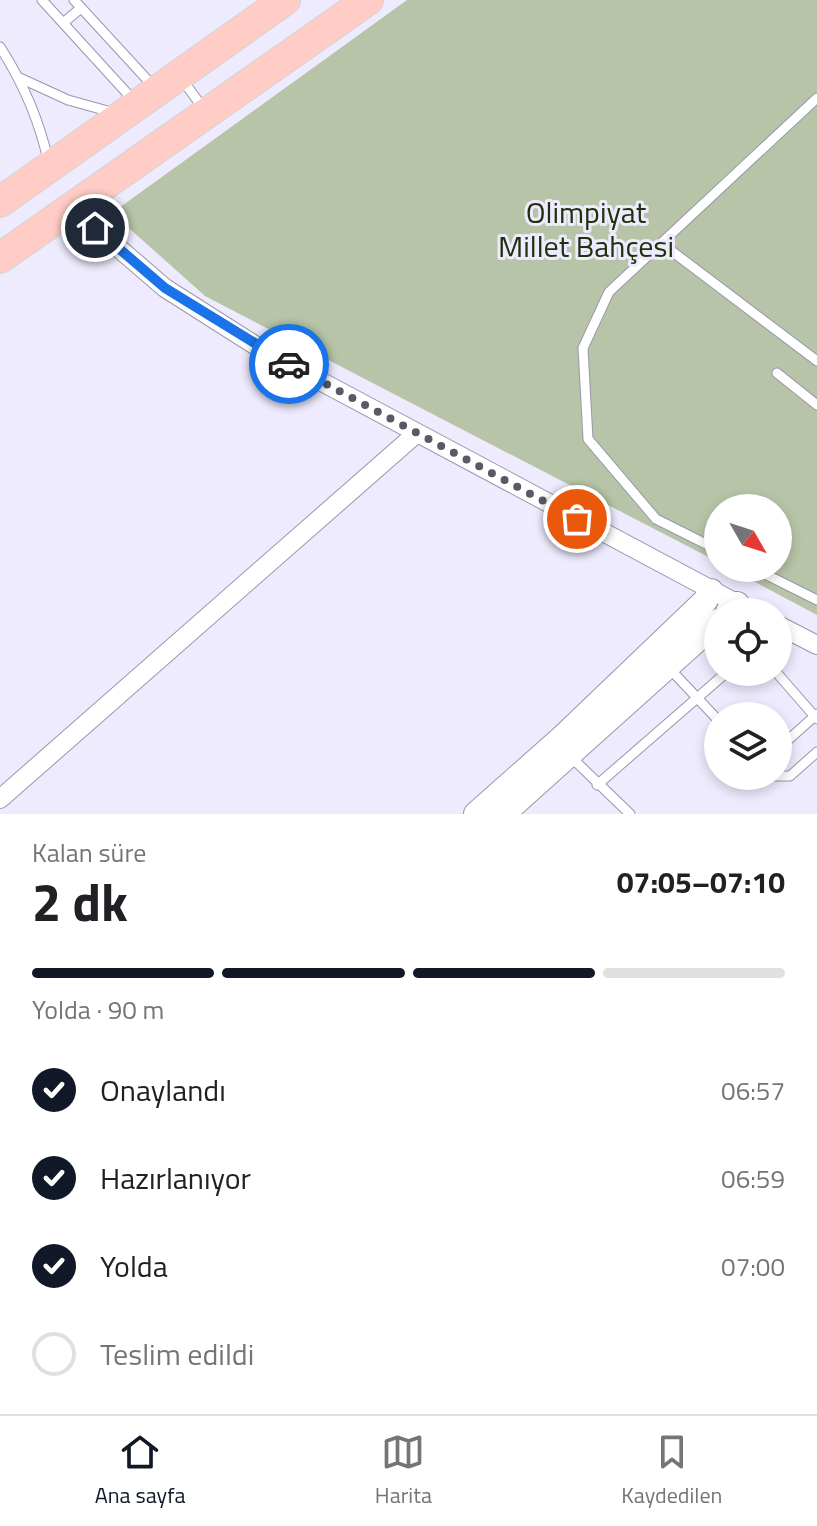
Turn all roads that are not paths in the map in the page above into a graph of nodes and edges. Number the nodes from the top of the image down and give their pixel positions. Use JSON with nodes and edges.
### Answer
{"nodes":[{"id":1,"x":42,"y":0,"type":"edge"},
{"id":2,"x":285,"y":0,"type":"edge"},
{"id":3,"x":368,"y":0,"type":"edge"},
{"id":4,"x":78,"y":4,"type":"edge"},
{"id":5,"x":63,"y":23,"type":"junction"},
{"id":6,"x":0,"y":47,"type":"edge"},
{"id":7,"x":20,"y":78,"type":"junction"},
{"id":8,"x":149,"y":96,"type":"junction"},
{"id":9,"x":817,"y":98,"type":"edge"},
{"id":10,"x":206,"y":112,"type":"junction"},
{"id":11,"x":50,"y":167,"type":"junction"},
{"id":12,"x":0,"y":202,"type":"edge"},
{"id":13,"x":72,"y":208,"type":"junction"},
{"id":14,"x":661,"y":243,"type":"junction"},
{"id":15,"x":0,"y":258,"type":"edge"},
{"id":16,"x":817,"y":361,"type":"edge"},
{"id":17,"x":777,"y":373,"type":"dead end"},
{"id":18,"x":817,"y":405,"type":"edge"},
{"id":19,"x":417,"y":433,"type":"junction"},
{"id":20,"x":704,"y":543,"type":"edge"},
{"id":21,"x":781,"y":582,"type":"edge"},
{"id":22,"x":711,"y":591,"type":"junction"},
{"id":23,"x":722,"y":598,"type":"edge"},
{"id":24,"x":817,"y":600,"type":"edge"},
{"id":25,"x":792,"y":632,"type":"edge"},
{"id":26,"x":704,"y":633,"type":"edge"},
{"id":27,"x":817,"y":645,"type":"edge"},
{"id":28,"x":667,"y":666,"type":"junction"},
{"id":29,"x":711,"y":686,"type":"edge"},
{"id":30,"x":788,"y":686,"type":"edge"},
{"id":31,"x":697,"y":698,"type":"junction"},
{"id":32,"x":704,"y":705,"type":"edge"},
{"id":33,"x":816,"y":717,"type":"edge"},
{"id":34,"x":792,"y":737,"type":"edge"},
{"id":35,"x":817,"y":752,"type":"edge"},
{"id":36,"x":569,"y":755,"type":"junction"},
{"id":37,"x":792,"y":774,"type":"edge"},
{"id":38,"x":597,"y":785,"type":"junction"},
{"id":39,"x":0,"y":799,"type":"edge"},
{"id":40,"x":476,"y":814,"type":"edge"},
{"id":41,"x":503,"y":814,"type":"edge"},
{"id":42,"x":630,"y":814,"type":"edge"}],
"edges":[{"from":1,"to":5,"type":"lane"},
{"from":2,"to":8,"type":"main road"},
{"from":3,"to":10,"type":"main road"},
{"from":4,"to":5,"type":"lane"},
{"from":4,"to":8,"type":"lane"},
{"from":5,"to":8,"type":"lane"},
{"from":6,"to":7,"type":"lane"},
{"from":7,"to":8,"type":"lane"},
{"from":7,"to":11,"type":"lane"},
{"from":8,"to":10,"type":"lane"},
{"from":8,"to":11,"type":"main road"},
{"from":9,"to":14,"type":"lane"},
{"from":10,"to":13,"type":"main road"},
{"from":11,"to":12,"type":"main road"},
{"from":13,"to":15,"type":"main road"},
{"from":13,"to":19,"type":"street"},
{"from":14,"to":16,"type":"lane"},
{"from":14,"to":20,"type":"lane"},
{"from":17,"to":18,"type":"lane"},
{"from":19,"to":22,"type":"street"},
{"from":19,"to":39,"type":"street"},
{"from":21,"to":24,"type":"lane"},
{"from":22,"to":23,"type":"street"},
{"from":22,"to":40,"type":"street"},
{"from":25,"to":27,"type":"street"},
{"from":26,"to":28,"type":"street"},
{"from":28,"to":31,"type":"lane"},
{"from":28,"to":36,"type":"street"},
{"from":29,"to":31,"type":"lane"},
{"from":30,"to":33,"type":"lane"},
{"from":31,"to":32,"type":"lane"},
{"from":31,"to":38,"type":"lane"},
{"from":33,"to":34,"type":"lane"},
{"from":35,"to":37,"type":"lane"},
{"from":36,"to":38,"type":"lane"},
{"from":36,"to":41,"type":"street"},
{"from":38,"to":42,"type":"lane"}]}
